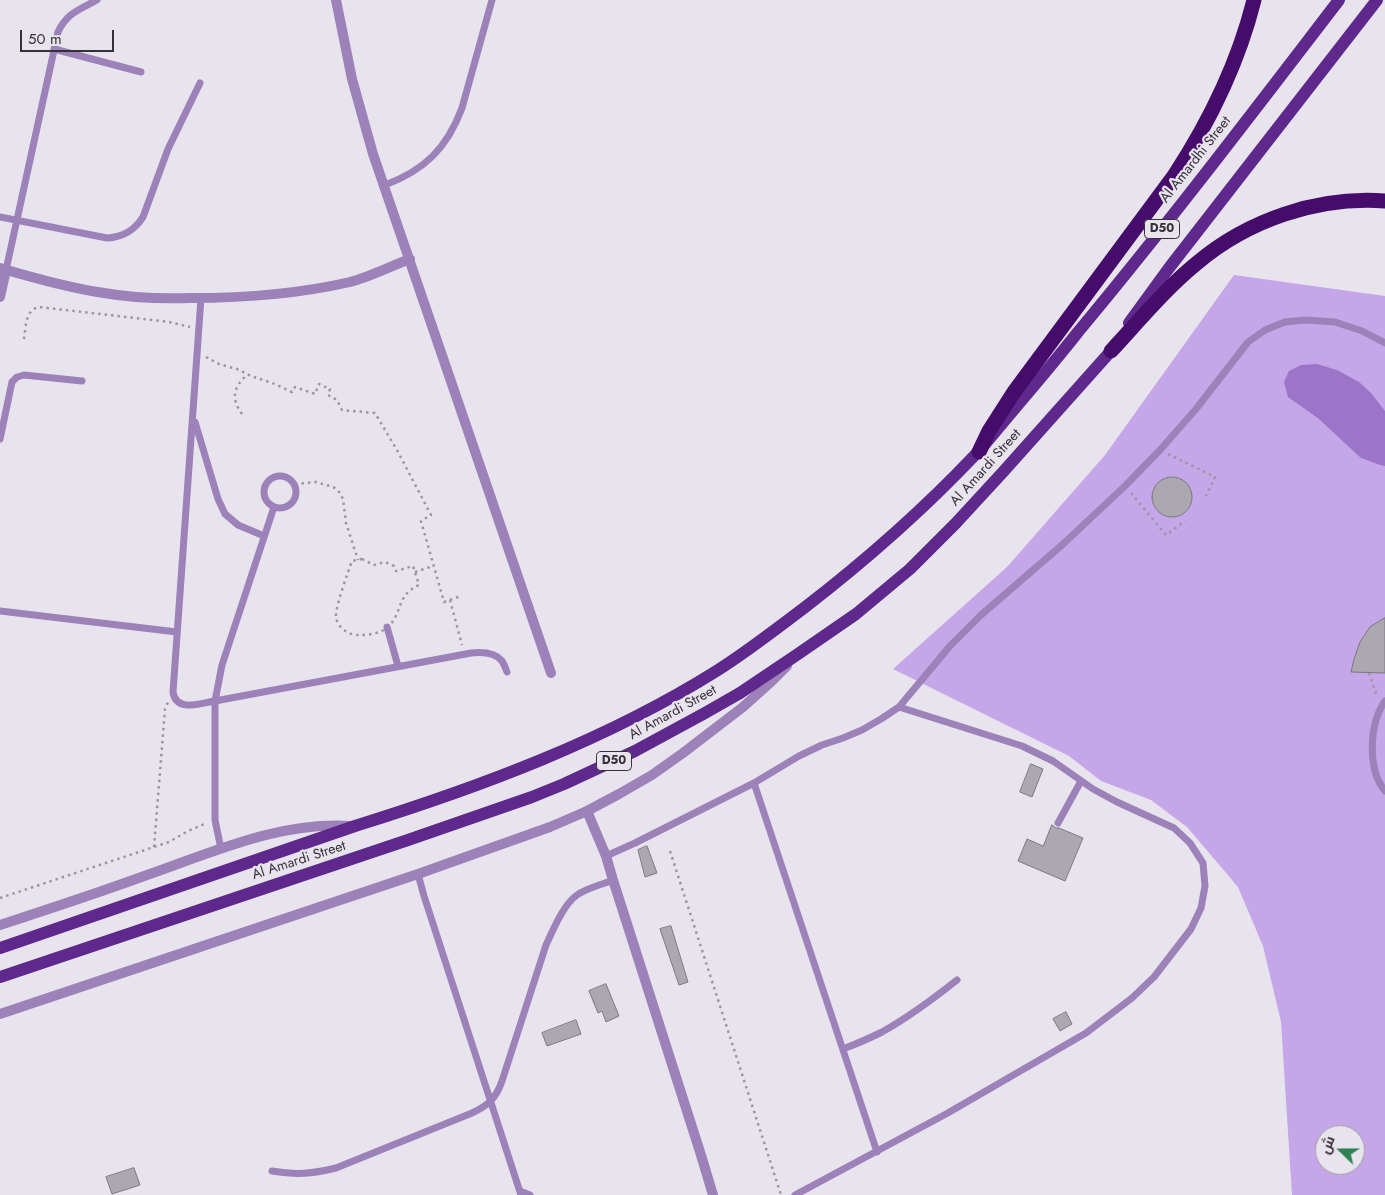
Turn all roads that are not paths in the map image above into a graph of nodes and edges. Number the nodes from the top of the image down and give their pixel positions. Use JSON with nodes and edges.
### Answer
{"nodes":[{"id":1,"x":97,"y":0,"type":"edge"},
{"id":2,"x":336,"y":0,"type":"edge"},
{"id":3,"x":492,"y":0,"type":"edge"},
{"id":4,"x":1254,"y":0,"type":"edge"},
{"id":5,"x":1339,"y":0,"type":"edge"},
{"id":6,"x":1377,"y":0,"type":"edge"},
{"id":7,"x":54,"y":49,"type":"junction"},
{"id":8,"x":141,"y":72,"type":"dead end"},
{"id":9,"x":200,"y":83,"type":"dead end"},
{"id":10,"x":385,"y":185,"type":"junction"},
{"id":11,"x":1385,"y":200,"type":"edge"},
{"id":12,"x":0,"y":217,"type":"edge"},
{"id":13,"x":16,"y":221,"type":"junction"},
{"id":14,"x":410,"y":259,"type":"junction"},
{"id":15,"x":3,"y":269,"type":"edge"},
{"id":16,"x":0,"y":297,"type":"edge"},
{"id":17,"x":201,"y":298,"type":"junction"},
{"id":18,"x":1385,"y":343,"type":"edge"},
{"id":19,"x":1111,"y":351,"type":"junction"},
{"id":20,"x":82,"y":381,"type":"dead end"},
{"id":21,"x":193,"y":417,"type":"junction"},
{"id":22,"x":0,"y":439,"type":"edge"},
{"id":23,"x":979,"y":452,"type":"junction"},
{"id":24,"x":274,"y":507,"type":"junction"},
{"id":25,"x":264,"y":536,"type":"junction"},
{"id":26,"x":0,"y":611,"type":"edge"},
{"id":27,"x":387,"y":627,"type":"road end"},
{"id":28,"x":177,"y":632,"type":"junction"},
{"id":29,"x":798,"y":654,"type":"junction"},
{"id":30,"x":398,"y":666,"type":"junction"},
{"id":31,"x":507,"y":672,"type":"dead end"},
{"id":32,"x":551,"y":674,"type":"dead end"},
{"id":33,"x":216,"y":701,"type":"junction"},
{"id":34,"x":1383,"y":704,"type":"edge"},
{"id":35,"x":899,"y":707,"type":"junction"},
{"id":36,"x":1082,"y":781,"type":"junction"},
{"id":37,"x":754,"y":783,"type":"junction"},
{"id":38,"x":1385,"y":791,"type":"edge"},
{"id":39,"x":588,"y":811,"type":"junction"},
{"id":40,"x":1058,"y":823,"type":"dead end"},
{"id":41,"x":355,"y":826,"type":"junction"},
{"id":42,"x":221,"y":849,"type":"junction"},
{"id":43,"x":606,"y":856,"type":"junction"},
{"id":44,"x":418,"y":874,"type":"junction"},
{"id":45,"x":613,"y":880,"type":"junction"},
{"id":46,"x":0,"y":925,"type":"edge"},
{"id":47,"x":0,"y":948,"type":"edge"},
{"id":48,"x":0,"y":977,"type":"edge"},
{"id":49,"x":957,"y":980,"type":"dead end"},
{"id":50,"x":0,"y":1014,"type":"edge"},
{"id":51,"x":842,"y":1049,"type":"junction"},
{"id":52,"x":490,"y":1102,"type":"junction"},
{"id":53,"x":877,"y":1152,"type":"junction"},
{"id":54,"x":272,"y":1171,"type":"dead end"},
{"id":55,"x":520,"y":1193,"type":"edge"},
{"id":56,"x":530,"y":1195,"type":"edge"},
{"id":57,"x":713,"y":1195,"type":"edge"},
{"id":58,"x":795,"y":1195,"type":"edge"}],
"edges":[{"from":1,"to":7,"type":"lane"},
{"from":2,"to":10,"type":"street"},
{"from":3,"to":10,"type":"lane"},
{"from":4,"to":23,"type":"highway"},
{"from":5,"to":23,"type":"main road","name":"Al Amardhi Street","number":"D50"},
{"from":6,"to":19,"type":"main road","number":"D50"},
{"from":7,"to":8,"type":"lane"},
{"from":7,"to":13,"type":"lane"},
{"from":9,"to":13,"type":"lane"},
{"from":10,"to":14,"type":"street"},
{"from":11,"to":19,"type":"highway"},
{"from":12,"to":13,"type":"lane"},
{"from":13,"to":15,"type":"lane"},
{"from":14,"to":17,"type":"street"},
{"from":14,"to":32,"type":"street"},
{"from":15,"to":16,"type":"street"},
{"from":15,"to":17,"type":"street"},
{"from":17,"to":21,"type":"lane"},
{"from":18,"to":35,"type":"lane"},
{"from":19,"to":29,"type":"main road","name":"Al Amardi Street","number":"D50"},
{"from":20,"to":22,"type":"lane"},
{"from":21,"to":25,"type":"lane"},
{"from":21,"to":28,"type":"lane"},
{"from":23,"to":41,"type":"main road","name":"Al Amardi Street","number":"D50"},
{"from":24,"to":24,"type":"lane"},
{"from":24,"to":25,"type":"lane"},
{"from":25,"to":33,"type":"lane"},
{"from":26,"to":28,"type":"lane"},
{"from":27,"to":30,"type":"lane"},
{"from":28,"to":33,"type":"lane"},
{"from":29,"to":39,"type":"street"},
{"from":29,"to":48,"type":"main road","name":"Al Amardi Street","number":"D50"},
{"from":30,"to":31,"type":"lane"},
{"from":30,"to":33,"type":"lane"},
{"from":33,"to":42,"type":"lane"},
{"from":34,"to":38,"type":"lane"},
{"from":35,"to":36,"type":"lane"},
{"from":35,"to":37,"type":"lane"},
{"from":36,"to":40,"type":"lane"},
{"from":36,"to":53,"type":"lane"},
{"from":37,"to":43,"type":"lane"},
{"from":37,"to":51,"type":"lane"},
{"from":39,"to":43,"type":"street"},
{"from":39,"to":44,"type":"street"},
{"from":41,"to":42,"type":"street"},
{"from":41,"to":47,"type":"main road","name":"Al Amardi Street","number":"D50"},
{"from":42,"to":46,"type":"street"},
{"from":43,"to":45,"type":"street"},
{"from":44,"to":50,"type":"street"},
{"from":44,"to":52,"type":"lane"},
{"from":45,"to":52,"type":"lane"},
{"from":45,"to":57,"type":"street"},
{"from":49,"to":51,"type":"lane"},
{"from":51,"to":53,"type":"lane"},
{"from":52,"to":54,"type":"lane"},
{"from":52,"to":55,"type":"lane"},
{"from":53,"to":58,"type":"lane"},
{"from":55,"to":56,"type":"lane"}]}
